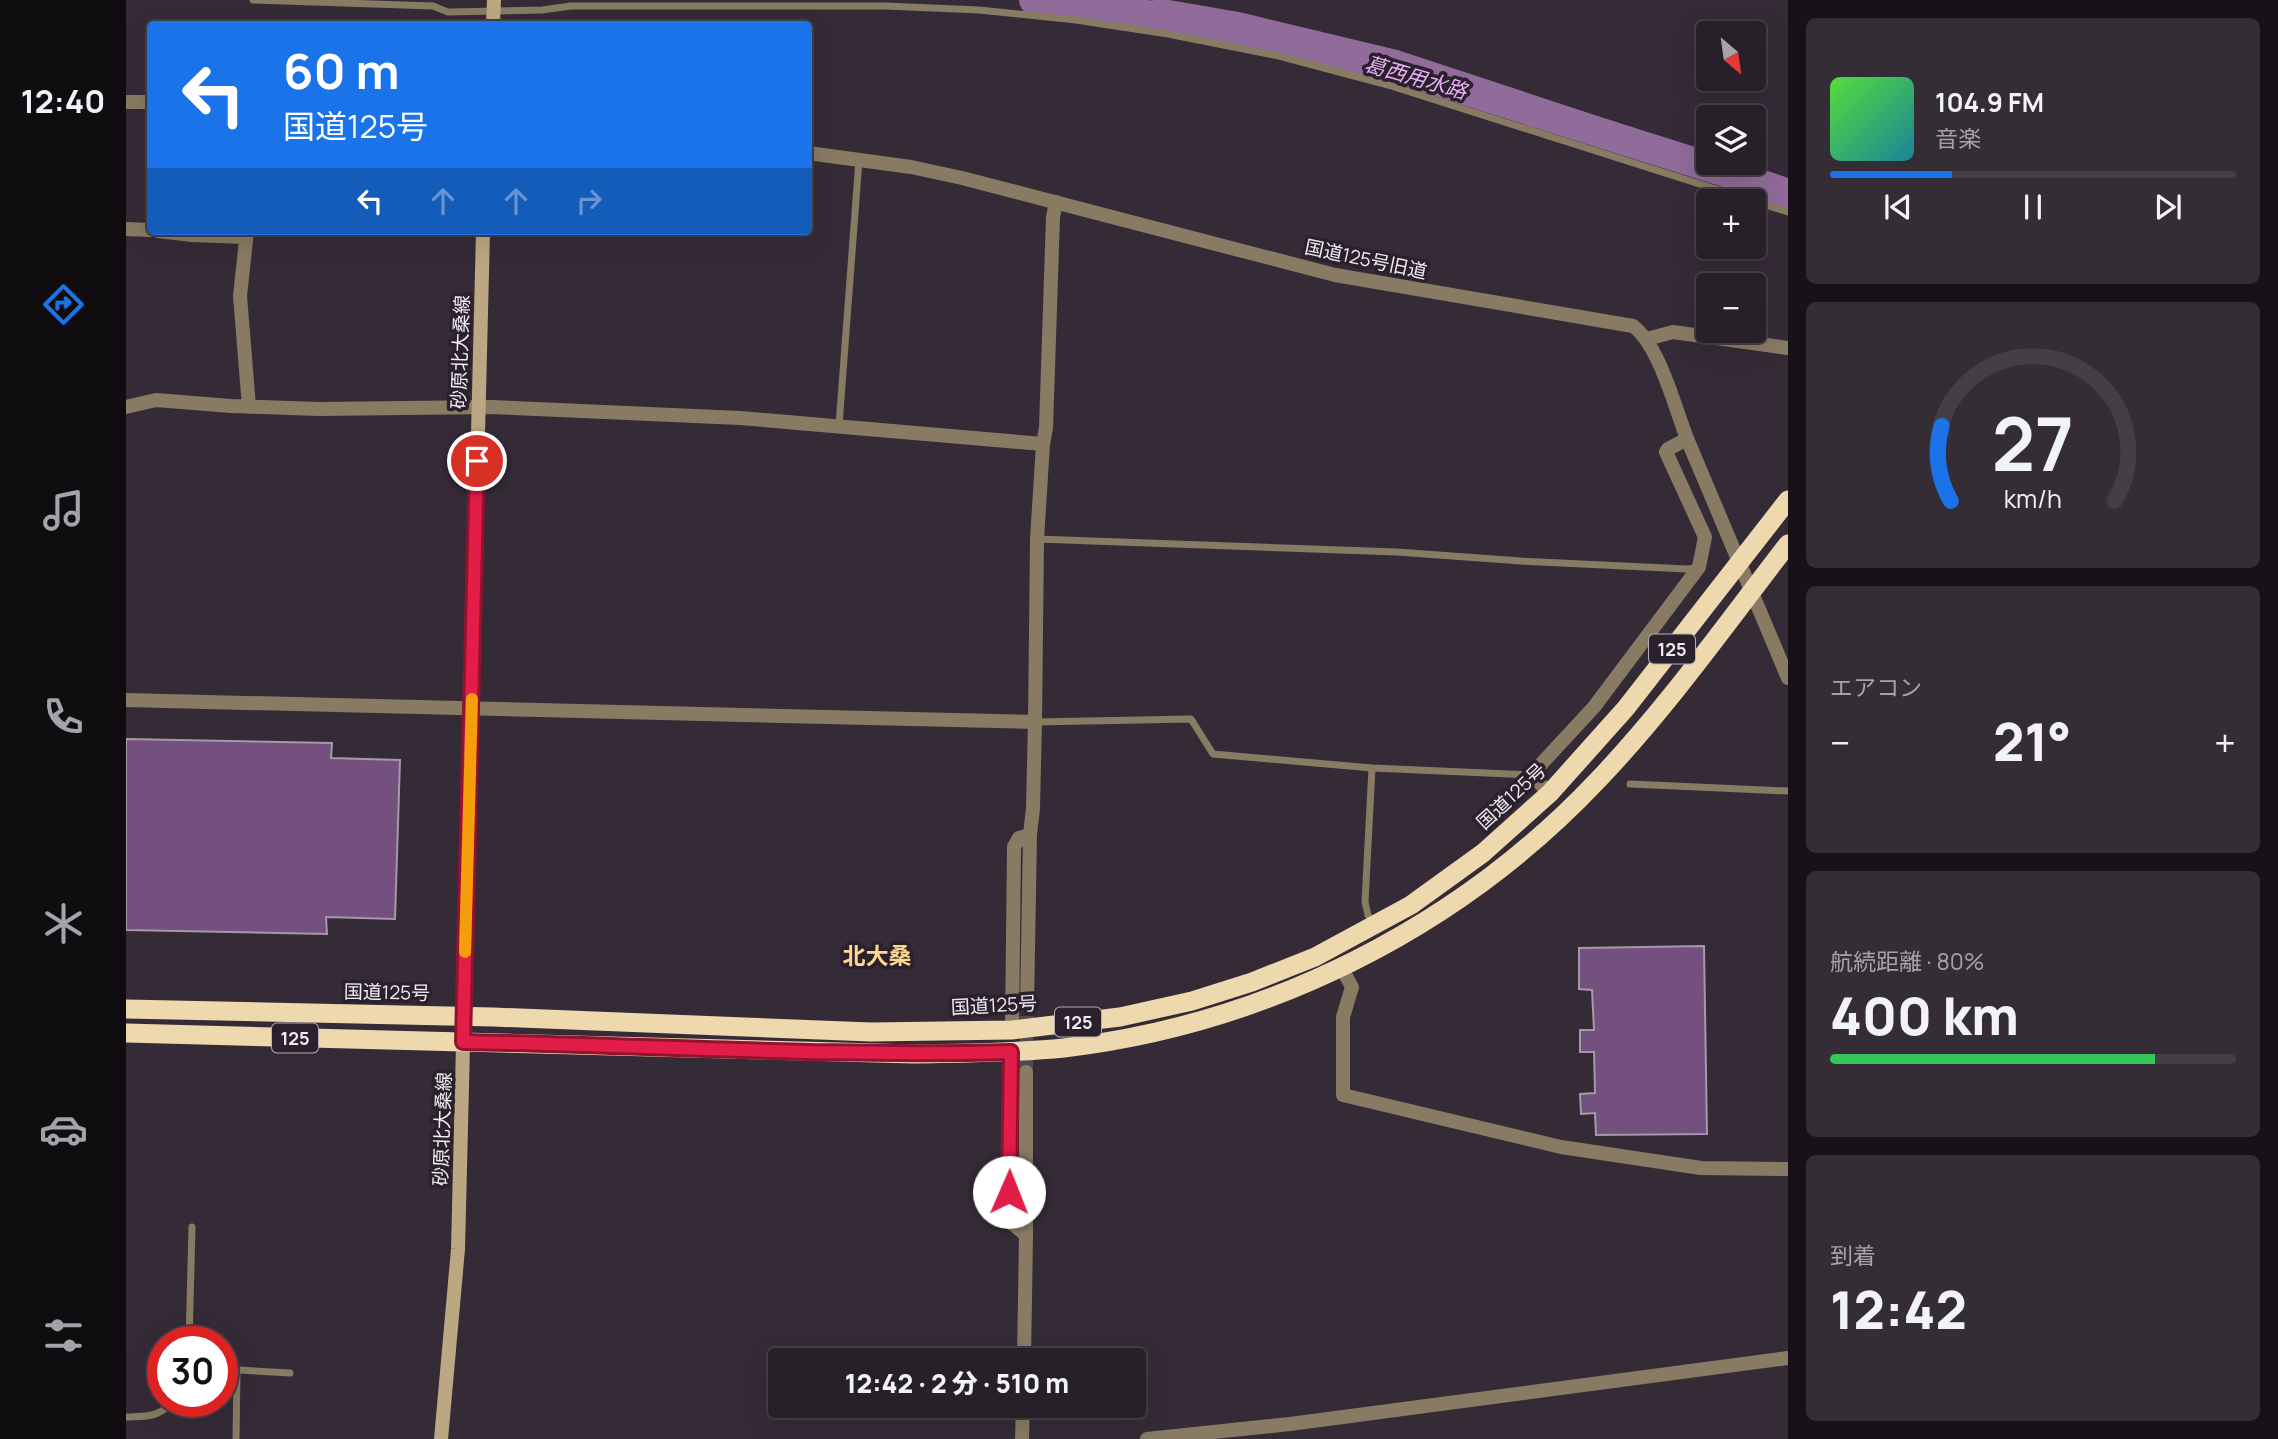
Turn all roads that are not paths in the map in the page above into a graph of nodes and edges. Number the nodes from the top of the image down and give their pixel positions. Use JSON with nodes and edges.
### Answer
{"nodes":[{"id":1,"x":253,"y":0,"type":"edge"},
{"id":2,"x":494,"y":10,"type":"edge"},
{"id":3,"x":126,"y":102,"type":"edge"},
{"id":4,"x":147,"y":102,"type":"edge"},
{"id":5,"x":812,"y":153,"type":"edge"},
{"id":6,"x":859,"y":159,"type":"junction"},
{"id":7,"x":1056,"y":202,"type":"junction"},
{"id":8,"x":1788,"y":212,"type":"edge"},
{"id":9,"x":126,"y":229,"type":"edge"},
{"id":10,"x":147,"y":230,"type":"edge"},
{"id":11,"x":246,"y":235,"type":"edge"},
{"id":12,"x":483,"y":235,"type":"edge"},
{"id":13,"x":1647,"y":340,"type":"junction"},
{"id":14,"x":1788,"y":348,"type":"edge"},
{"id":15,"x":126,"y":407,"type":"edge"},
{"id":16,"x":249,"y":407,"type":"junction"},
{"id":17,"x":478,"y":407,"type":"junction"},
{"id":18,"x":839,"y":425,"type":"junction"},
{"id":19,"x":1687,"y":439,"type":"junction"},
{"id":20,"x":1043,"y":444,"type":"junction"},
{"id":21,"x":1788,"y":500,"type":"edge"},
{"id":22,"x":1037,"y":538,"type":"junction"},
{"id":23,"x":1788,"y":544,"type":"edge"},
{"id":24,"x":1739,"y":562,"type":"junction"},
{"id":25,"x":1699,"y":567,"type":"junction"},
{"id":26,"x":1751,"y":591,"type":"junction"},
{"id":27,"x":1788,"y":678,"type":"edge"},
{"id":28,"x":126,"y":701,"type":"edge"},
{"id":29,"x":472,"y":709,"type":"junction"},
{"id":30,"x":1035,"y":722,"type":"junction"},
{"id":31,"x":1372,"y":768,"type":"junction"},
{"id":32,"x":1531,"y":775,"type":"junction"},
{"id":33,"x":1630,"y":784,"type":"dead end"},
{"id":34,"x":1788,"y":791,"type":"edge"},
{"id":35,"x":1550,"y":793,"type":"junction"},
{"id":36,"x":1030,"y":835,"type":"junction"},
{"id":37,"x":1376,"y":925,"type":"junction"},
{"id":38,"x":1341,"y":967,"type":"junction"},
{"id":39,"x":1027,"y":1006,"type":"tunnel mouth"},
{"id":40,"x":126,"y":1009,"type":"edge"},
{"id":41,"x":464,"y":1016,"type":"junction"},
{"id":42,"x":1012,"y":1030,"type":"junction"},
{"id":43,"x":126,"y":1033,"type":"edge"},
{"id":44,"x":463,"y":1042,"type":"junction"},
{"id":45,"x":1011,"y":1052,"type":"junction"},
{"id":46,"x":1026,"y":1072,"type":"tunnel mouth"},
{"id":47,"x":1788,"y":1169,"type":"edge"},
{"id":48,"x":192,"y":1227,"type":"dead end"},
{"id":49,"x":1026,"y":1235,"type":"junction"},
{"id":50,"x":189,"y":1326,"type":"edge"},
{"id":51,"x":1024,"y":1348,"type":"edge"},
{"id":52,"x":1788,"y":1358,"type":"edge"},
{"id":53,"x":238,"y":1370,"type":"edge"},
{"id":54,"x":290,"y":1373,"type":"dead end"},
{"id":55,"x":147,"y":1416,"type":"edge"},
{"id":56,"x":126,"y":1417,"type":"edge"},
{"id":57,"x":236,"y":1417,"type":"edge"},
{"id":58,"x":1023,"y":1418,"type":"edge"},
{"id":59,"x":1233,"y":1435,"type":"edge"},
{"id":60,"x":236,"y":1439,"type":"edge"},
{"id":61,"x":441,"y":1439,"type":"edge"},
{"id":62,"x":1022,"y":1439,"type":"edge"},
{"id":63,"x":1147,"y":1439,"type":"edge"}],
"edges":[{"from":1,"to":2,"type":"lane"},
{"from":2,"to":8,"type":"lane"},
{"from":3,"to":4,"type":"street"},
{"from":5,"to":6,"type":"street","name":"国道125号旧道"},
{"from":6,"to":7,"type":"street","name":"国道125号旧道"},
{"from":6,"to":18,"type":"lane"},
{"from":7,"to":13,"type":"street","name":"国道125号旧道"},
{"from":7,"to":20,"type":"street"},
{"from":9,"to":10,"type":"street"},
{"from":11,"to":16,"type":"street"},
{"from":12,"to":17,"type":"main road","name":"砂原北大桑線"},
{"from":13,"to":14,"type":"street"},
{"from":13,"to":19,"type":"street"},
{"from":15,"to":16,"type":"street"},
{"from":16,"to":17,"type":"street"},
{"from":17,"to":18,"type":"street"},
{"from":17,"to":29,"type":"main road","name":"砂原北大桑線"},
{"from":18,"to":20,"type":"street"},
{"from":19,"to":24,"type":"street"},
{"from":19,"to":25,"type":"street"},
{"from":20,"to":22,"type":"street"},
{"from":21,"to":24,"type":"highway","name":"国道125号","number":"125"},
{"from":22,"to":25,"type":"lane"},
{"from":22,"to":30,"type":"street"},
{"from":23,"to":26,"type":"highway","number":"125"},
{"from":24,"to":26,"type":"street"},
{"from":24,"to":35,"type":"highway","name":"国道125号","number":"125"},
{"from":25,"to":32,"type":"street"},
{"from":26,"to":27,"type":"street"},
{"from":26,"to":38,"type":"highway","number":"125"},
{"from":28,"to":29,"type":"street"},
{"from":29,"to":30,"type":"street"},
{"from":29,"to":41,"type":"main road","name":"砂原北大桑線"},
{"from":30,"to":31,"type":"lane"},
{"from":30,"to":36,"type":"street"},
{"from":31,"to":32,"type":"lane"},
{"from":31,"to":37,"type":"lane"},
{"from":32,"to":35,"type":"street"},
{"from":33,"to":34,"type":"lane"},
{"from":35,"to":37,"type":"highway","name":"国道125号","number":"125"},
{"from":36,"to":39,"type":"street"},
{"from":36,"to":42,"type":"street"},
{"from":37,"to":42,"type":"highway","name":"国道125号","number":"125"},
{"from":38,"to":45,"type":"highway","number":"125"},
{"from":38,"to":47,"type":"street"},
{"from":40,"to":41,"type":"highway","name":"国道125号","number":"125"},
{"from":41,"to":42,"type":"highway","name":"国道125号","number":"125"},
{"from":41,"to":44,"type":"main road","name":"砂原北大桑線"},
{"from":43,"to":44,"type":"highway","number":"125"},
{"from":44,"to":45,"type":"highway","number":"125"},
{"from":44,"to":61,"type":"main road","name":"砂原北大桑線"},
{"from":45,"to":49,"type":"street"},
{"from":46,"to":49,"type":"street"},
{"from":48,"to":50,"type":"lane"},
{"from":49,"to":51,"type":"street"},
{"from":52,"to":59,"type":"street"},
{"from":53,"to":54,"type":"lane"},
{"from":55,"to":56,"type":"lane"},
{"from":57,"to":60,"type":"lane"},
{"from":58,"to":62,"type":"street"},
{"from":59,"to":63,"type":"street"}]}
